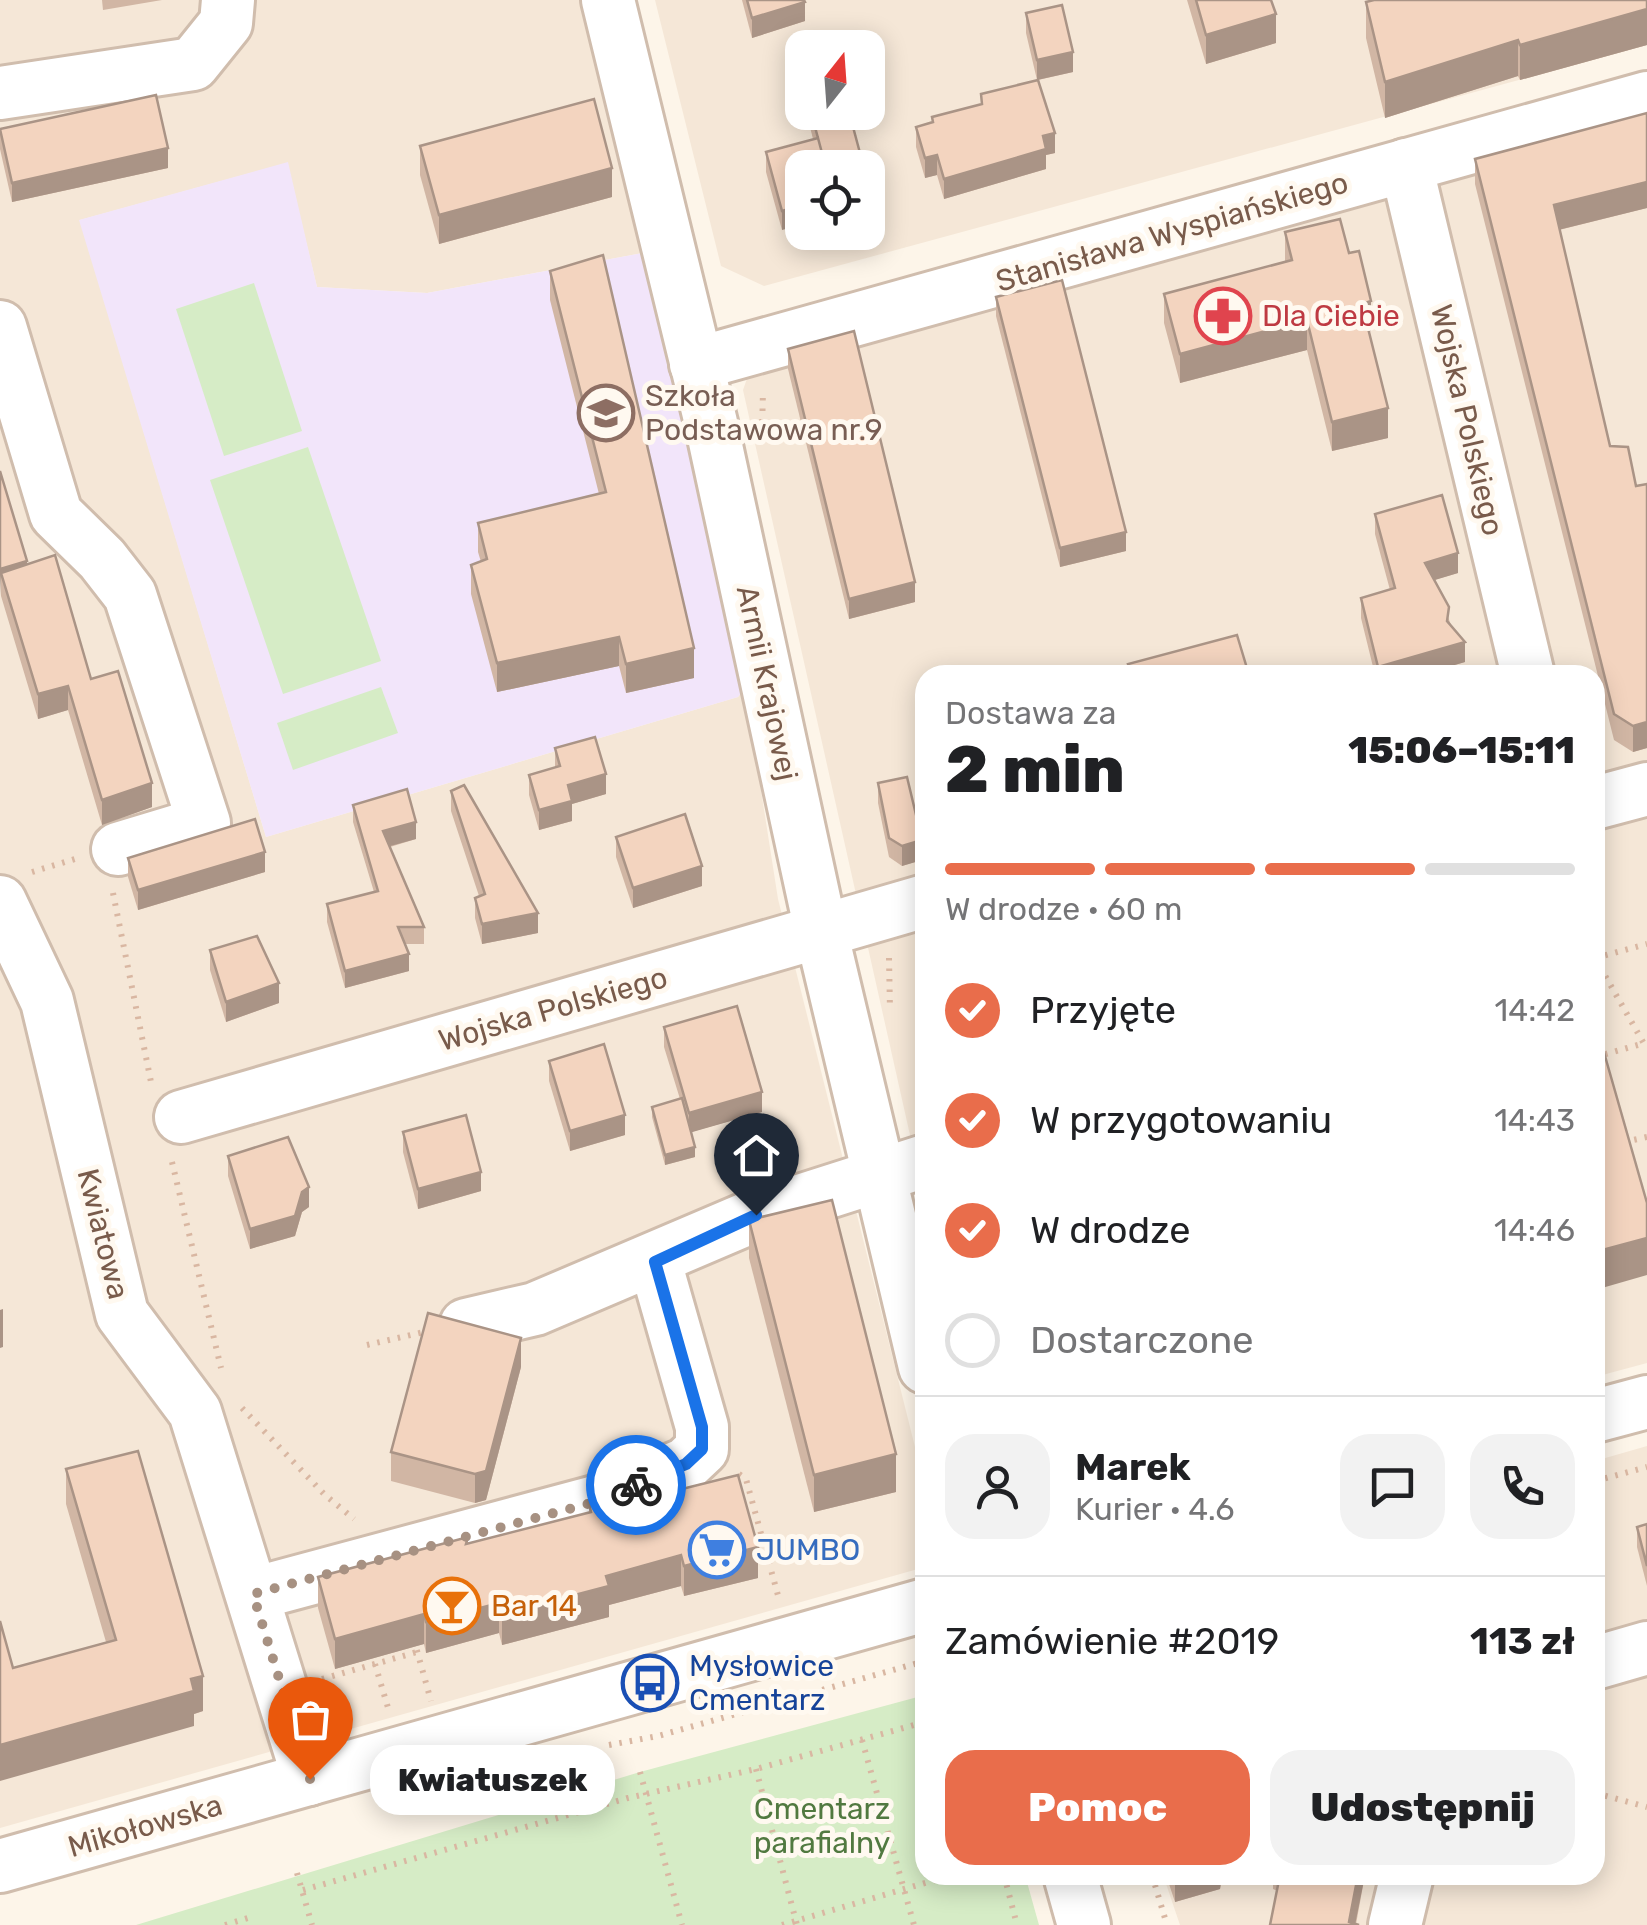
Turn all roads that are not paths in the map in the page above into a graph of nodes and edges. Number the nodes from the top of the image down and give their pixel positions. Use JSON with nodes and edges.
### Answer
{"nodes":[{"id":1,"x":228,"y":0,"type":"edge"},
{"id":2,"x":608,"y":0,"type":"edge"},
{"id":3,"x":0,"y":94,"type":"edge"},
{"id":4,"x":1647,"y":98,"type":"edge"},
{"id":5,"x":1406,"y":165,"type":"junction"},
{"id":6,"x":0,"y":327,"type":"edge"},
{"id":7,"x":696,"y":364,"type":"junction"},
{"id":8,"x":1526,"y":665,"type":"edge"},
{"id":9,"x":1647,"y":789,"type":"edge"},
{"id":10,"x":1605,"y":800,"type":"edge"},
{"id":11,"x":105,"y":865,"type":"road end"},
{"id":12,"x":9,"y":889,"type":"edge"},
{"id":13,"x":915,"y":904,"type":"edge"},
{"id":14,"x":821,"y":931,"type":"junction"},
{"id":15,"x":169,"y":1125,"type":"road end"},
{"id":16,"x":902,"y":1168,"type":"edge"},
{"id":17,"x":655,"y":1262,"type":"junction"},
{"id":18,"x":915,"y":1280,"type":"edge"},
{"id":19,"x":466,"y":1326,"type":"edge"},
{"id":20,"x":1647,"y":1402,"type":"edge"},
{"id":21,"x":1605,"y":1413,"type":"edge"},
{"id":22,"x":253,"y":1594,"type":"junction"},
{"id":23,"x":915,"y":1609,"type":"edge"},
{"id":24,"x":1647,"y":1648,"type":"edge"},
{"id":25,"x":1605,"y":1660,"type":"edge"},
{"id":26,"x":310,"y":1779,"type":"junction"},
{"id":27,"x":0,"y":1866,"type":"edge"},
{"id":28,"x":1073,"y":1885,"type":"edge"},
{"id":29,"x":1405,"y":1885,"type":"edge"},
{"id":30,"x":1084,"y":1925,"type":"edge"},
{"id":31,"x":1395,"y":1925,"type":"edge"}],
"edges":[{"from":1,"to":3,"type":"street"},
{"from":2,"to":7,"type":"street","name":"Armii Krajowej"},
{"from":4,"to":5,"type":"street","name":"Stanisława Wyspiańskiego"},
{"from":5,"to":7,"type":"street","name":"Stanisława Wyspiańskiego"},
{"from":5,"to":8,"type":"street","name":"Wojska Polskiego"},
{"from":6,"to":11,"type":"street"},
{"from":7,"to":14,"type":"street","name":"Armii Krajowej"},
{"from":9,"to":10,"type":"street"},
{"from":12,"to":22,"type":"street","name":"Kwiatowa"},
{"from":13,"to":14,"type":"street","name":"Wojska Polskiego"},
{"from":14,"to":15,"type":"street","name":"Wojska Polskiego"},
{"from":14,"to":16,"type":"street","name":"Armii Krajowej"},
{"from":16,"to":17,"type":"street"},
{"from":16,"to":18,"type":"street","name":"Armii Krajowej"},
{"from":17,"to":19,"type":"street"},
{"from":17,"to":22,"type":"street"},
{"from":20,"to":21,"type":"street"},
{"from":22,"to":26,"type":"street","name":"Kwiatowa"},
{"from":23,"to":26,"type":"street","name":"Mikołowska"},
{"from":24,"to":25,"type":"street"},
{"from":26,"to":27,"type":"street","name":"Mikołowska"},
{"from":28,"to":30,"type":"street"},
{"from":29,"to":31,"type":"street"}]}
